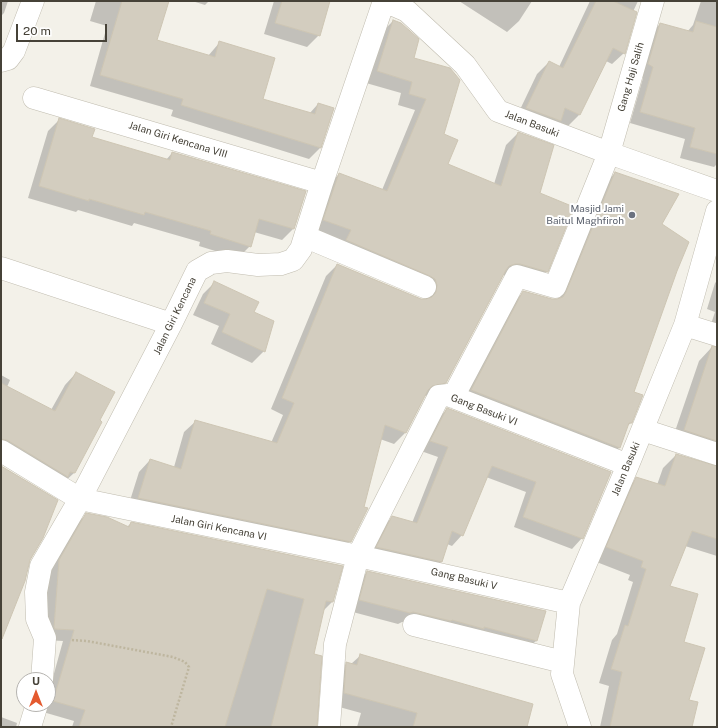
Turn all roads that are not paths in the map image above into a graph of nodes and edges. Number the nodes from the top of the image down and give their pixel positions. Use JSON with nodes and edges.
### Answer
{"nodes":[{"id":1,"x":33,"y":1,"type":"edge"},
{"id":2,"x":384,"y":1,"type":"edge"},
{"id":3,"x":653,"y":1,"type":"edge"},
{"id":4,"x":1,"y":61,"type":"edge"},
{"id":5,"x":34,"y":98,"type":"dead end"},
{"id":6,"x":609,"y":154,"type":"junction"},
{"id":7,"x":322,"y":183,"type":"junction"},
{"id":8,"x":717,"y":191,"type":"edge"},
{"id":9,"x":717,"y":211,"type":"edge"},
{"id":10,"x":306,"y":237,"type":"junction"},
{"id":11,"x":1,"y":268,"type":"edge"},
{"id":12,"x":425,"y":287,"type":"dead end"},
{"id":13,"x":171,"y":324,"type":"junction"},
{"id":14,"x":685,"y":326,"type":"junction"},
{"id":15,"x":717,"y":335,"type":"edge"},
{"id":16,"x":453,"y":397,"type":"junction"},
{"id":17,"x":643,"y":430,"type":"junction"},
{"id":18,"x":1,"y":451,"type":"edge"},
{"id":19,"x":717,"y":454,"type":"edge"},
{"id":20,"x":628,"y":465,"type":"junction"},
{"id":21,"x":80,"y":500,"type":"junction"},
{"id":22,"x":358,"y":556,"type":"junction"},
{"id":23,"x":569,"y":603,"type":"junction"},
{"id":24,"x":414,"y":625,"type":"dead end"},
{"id":25,"x":563,"y":662,"type":"junction"},
{"id":26,"x":43,"y":672,"type":"edge"},
{"id":27,"x":35,"y":712,"type":"edge"},
{"id":28,"x":332,"y":726,"type":"edge"},
{"id":29,"x":30,"y":727,"type":"edge"},
{"id":30,"x":580,"y":727,"type":"edge"}],
"edges":[{"from":1,"to":4,"type":"street"},
{"from":2,"to":6,"type":"street","name":"Jalan Basuki"},
{"from":2,"to":7,"type":"street","name":"Jalan Giri Kencana"},
{"from":3,"to":6,"type":"street","name":"Gang Haji Salih"},
{"from":5,"to":7,"type":"street","name":"Jalan Giri Kencana VIII"},
{"from":6,"to":8,"type":"street","name":"Jalan Basuki"},
{"from":6,"to":16,"type":"street","name":"Gang Haji Salih"},
{"from":7,"to":10,"type":"street","name":"Jalan Giri Kencana"},
{"from":9,"to":14,"type":"street","name":"Jalan Basuki"},
{"from":10,"to":12,"type":"street"},
{"from":10,"to":13,"type":"street","name":"Jalan Giri Kencana"},
{"from":11,"to":13,"type":"street"},
{"from":13,"to":21,"type":"street","name":"Jalan Giri Kencana"},
{"from":14,"to":15,"type":"street"},
{"from":14,"to":17,"type":"street","name":"Jalan Basuki"},
{"from":16,"to":20,"type":"street","name":"Gang Basuki VI"},
{"from":16,"to":22,"type":"street","name":"Gang Basuki VI"},
{"from":17,"to":19,"type":"street"},
{"from":17,"to":20,"type":"street","name":"Jalan Basuki"},
{"from":18,"to":21,"type":"street"},
{"from":20,"to":23,"type":"street","name":"Jalan Basuki"},
{"from":21,"to":22,"type":"street","name":"Jalan Giri Kencana VI"},
{"from":21,"to":26,"type":"street","name":"Jalan Giri Kencana"},
{"from":22,"to":23,"type":"street","name":"Gang Basuki V"},
{"from":22,"to":28,"type":"street"},
{"from":23,"to":25,"type":"street","name":"Jalan Basuki"},
{"from":24,"to":25,"type":"street"},
{"from":25,"to":30,"type":"street","name":"Jalan Basuki"},
{"from":27,"to":29,"type":"street"}]}
